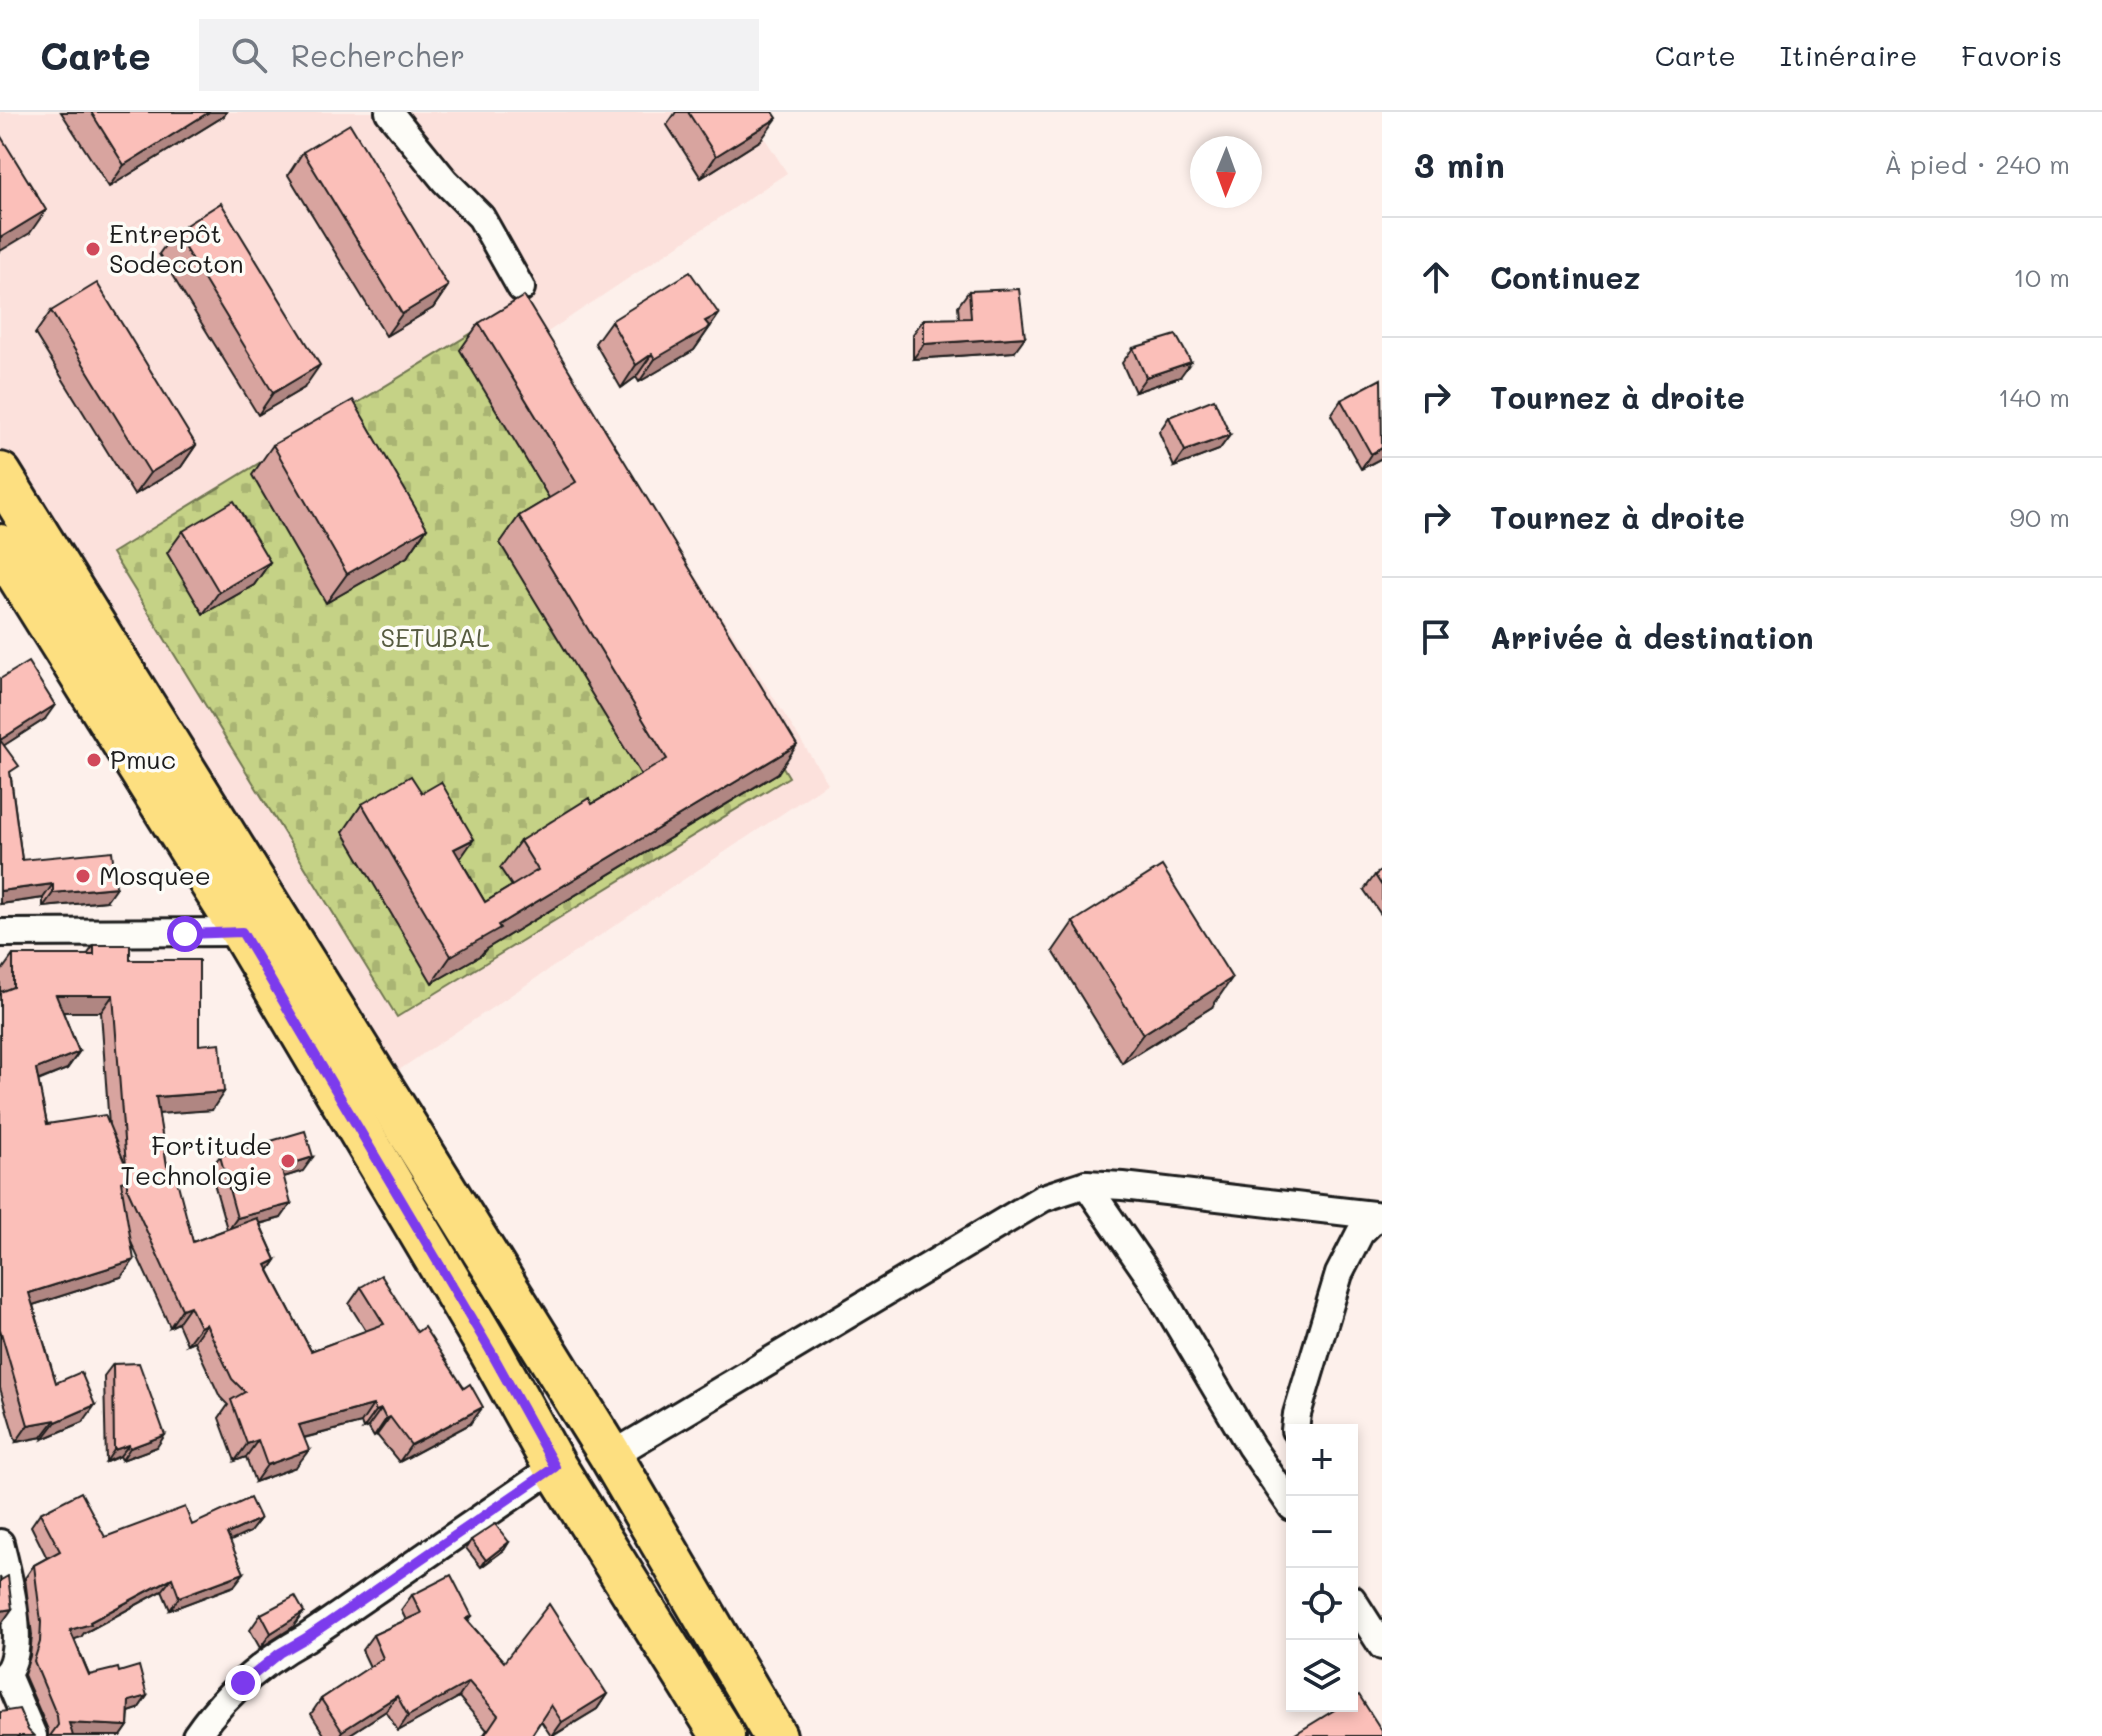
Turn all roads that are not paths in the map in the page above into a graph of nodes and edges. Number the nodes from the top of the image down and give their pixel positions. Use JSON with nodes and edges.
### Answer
{"nodes":[{"id":1,"x":389,"y":112,"type":"edge"},
{"id":2,"x":521,"y":288,"type":"dead end"},
{"id":3,"x":0,"y":474,"type":"edge"},
{"id":4,"x":0,"y":546,"type":"edge"},
{"id":5,"x":242,"y":932,"type":"junction"},
{"id":6,"x":0,"y":933,"type":"edge"},
{"id":7,"x":1086,"y":1184,"type":"junction"},
{"id":8,"x":1379,"y":1216,"type":"edge"},
{"id":9,"x":1296,"y":1424,"type":"edge"},
{"id":10,"x":611,"y":1456,"type":"junction"},
{"id":11,"x":555,"y":1467,"type":"junction"},
{"id":12,"x":1286,"y":1498,"type":"edge"},
{"id":13,"x":0,"y":1543,"type":"edge"},
{"id":14,"x":1358,"y":1608,"type":"edge"},
{"id":15,"x":1382,"y":1646,"type":"edge"},
{"id":16,"x":3,"y":1677,"type":"edge"},
{"id":17,"x":33,"y":1736,"type":"edge"},
{"id":18,"x":196,"y":1736,"type":"edge"},
{"id":19,"x":723,"y":1736,"type":"edge"},
{"id":20,"x":775,"y":1736,"type":"edge"}],
"edges":[{"from":1,"to":2,"type":"street"},
{"from":3,"to":10,"type":"main road"},
{"from":4,"to":5,"type":"main road"},
{"from":5,"to":6,"type":"street"},
{"from":5,"to":11,"type":"main road"},
{"from":7,"to":8,"type":"street"},
{"from":7,"to":10,"type":"street"},
{"from":7,"to":12,"type":"street"},
{"from":8,"to":9,"type":"street"},
{"from":10,"to":20,"type":"main road"},
{"from":11,"to":18,"type":"street"},
{"from":11,"to":19,"type":"main road"},
{"from":13,"to":16,"type":"street"},
{"from":14,"to":15,"type":"street"},
{"from":16,"to":17,"type":"street"}]}
